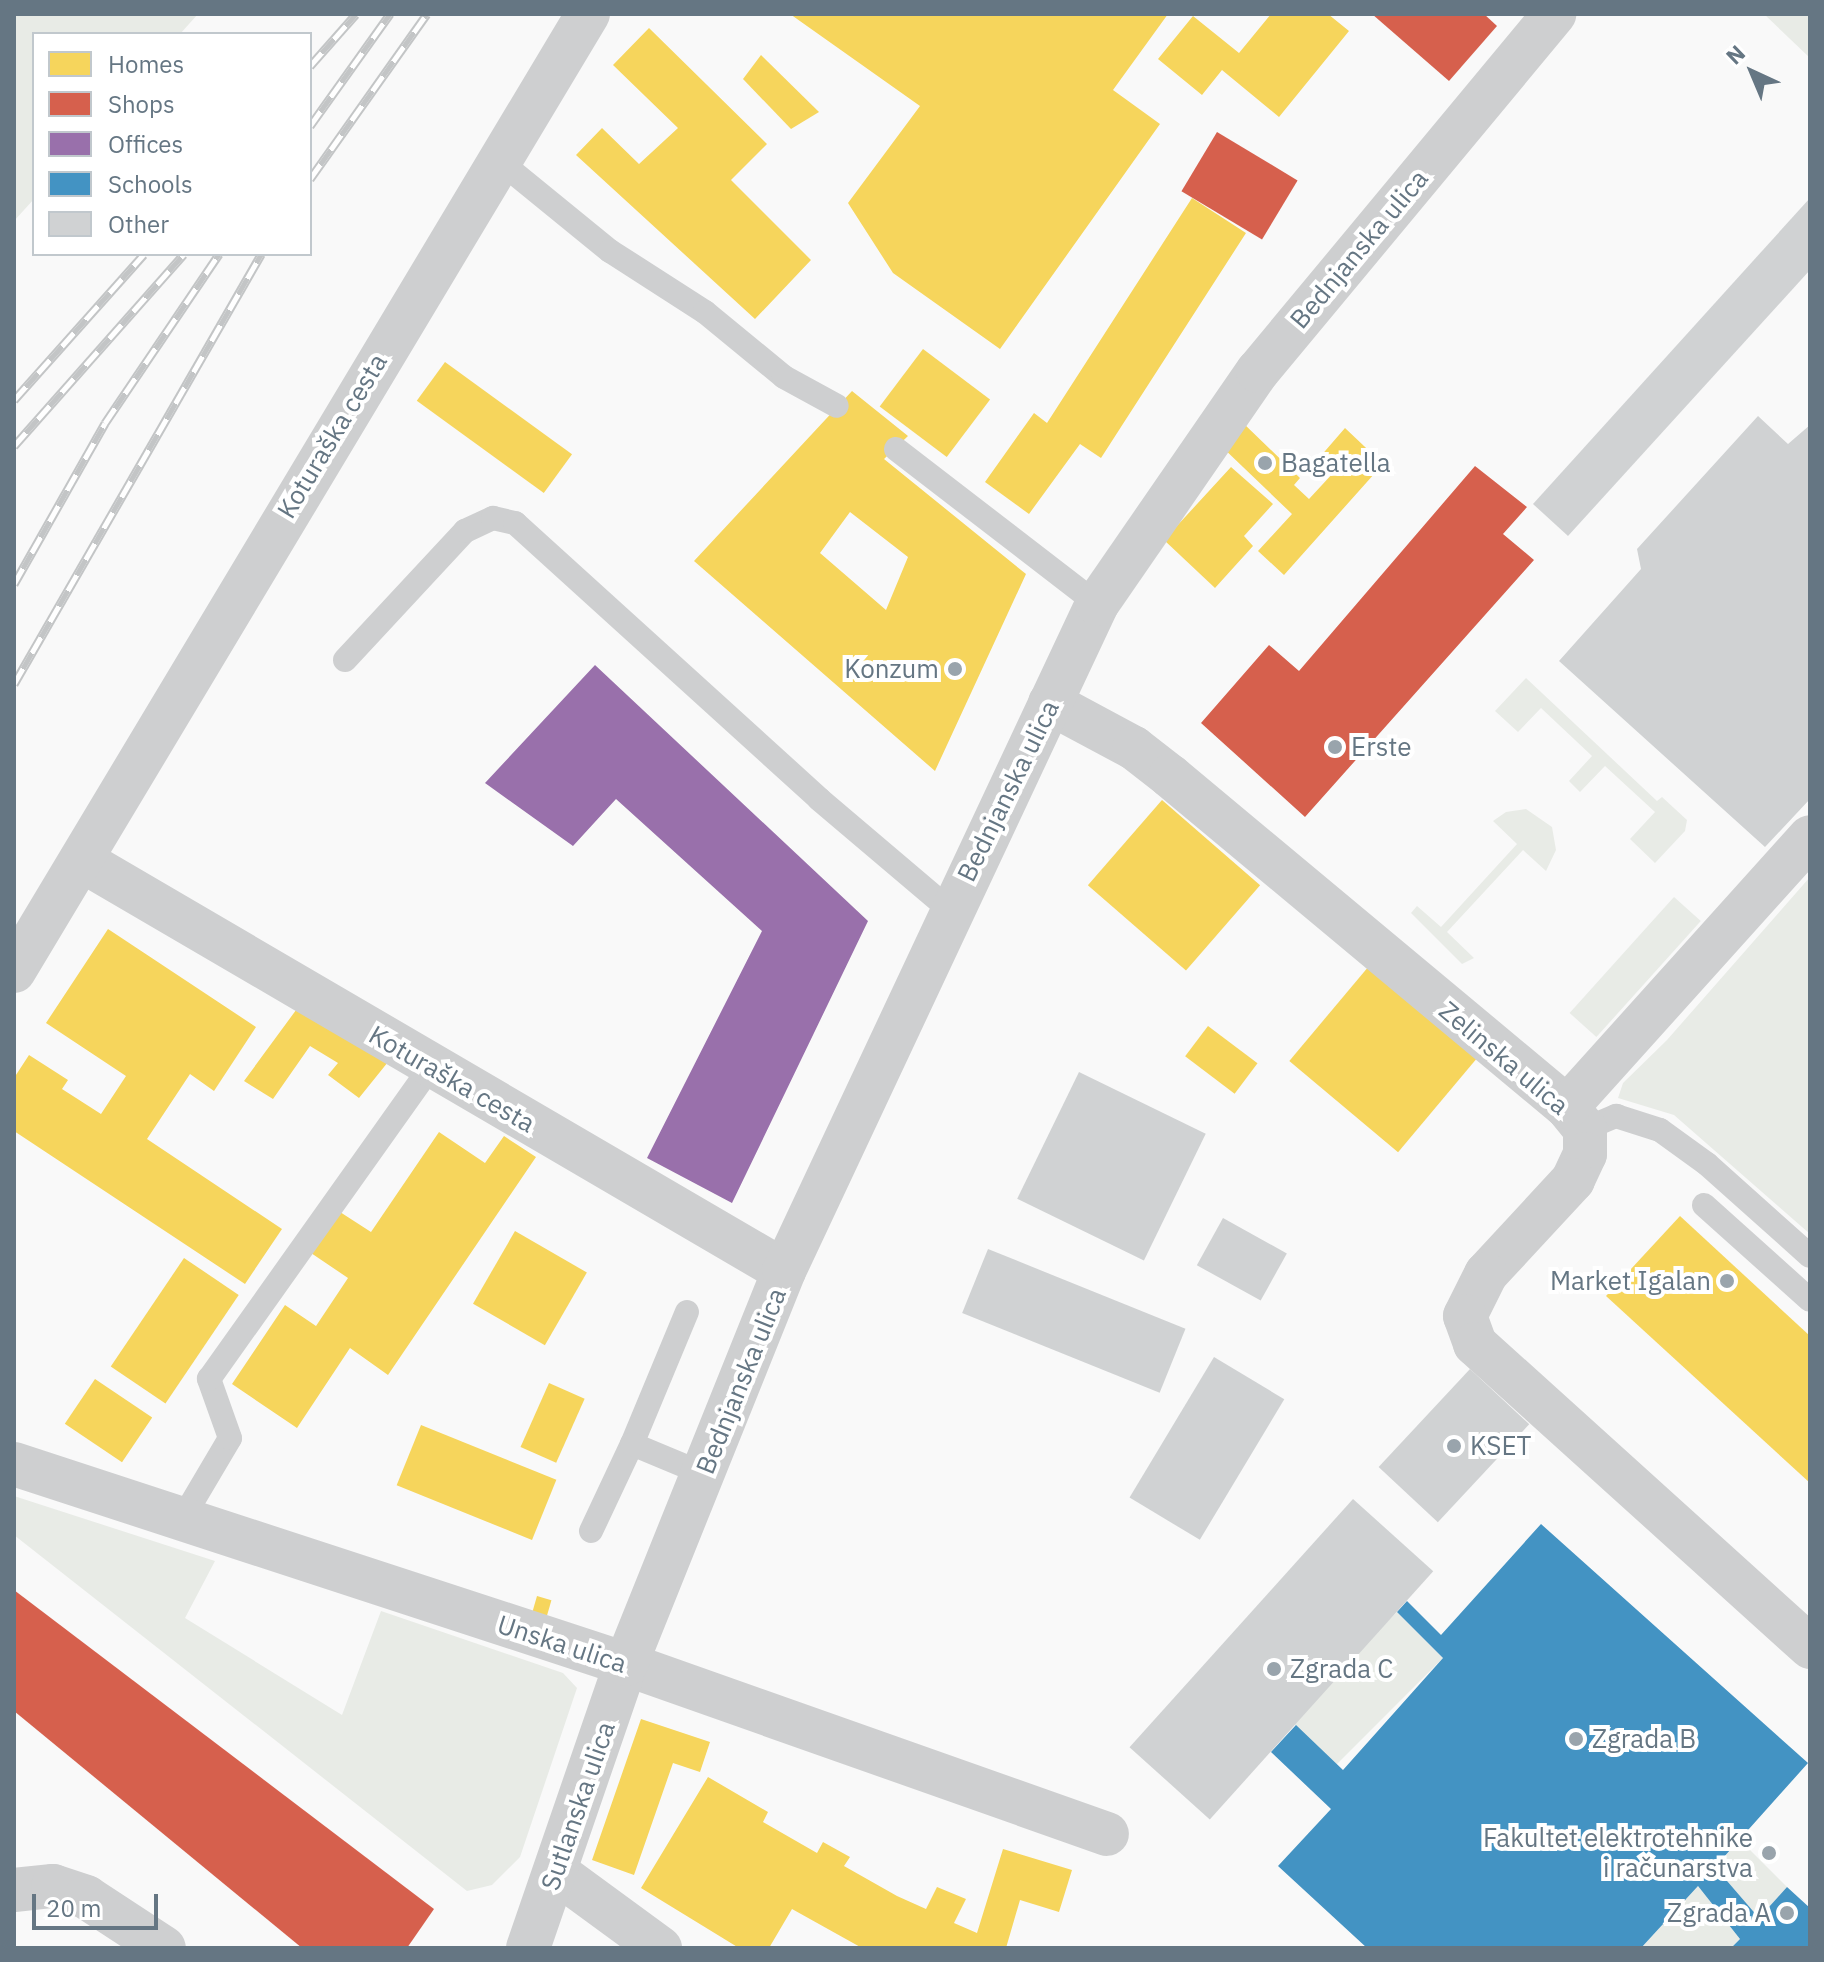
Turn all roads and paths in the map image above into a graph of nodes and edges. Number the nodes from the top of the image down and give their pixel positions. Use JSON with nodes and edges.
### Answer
{"nodes":[{"id":1,"x":588,"y":14,"type":"edge"},
{"id":2,"x":1554,"y":14,"type":"edge"},
{"id":3,"x":497,"y":159,"type":"junction"},
{"id":4,"x":837,"y":406,"type":"dead end"},
{"id":5,"x":896,"y":449,"type":"dead end"},
{"id":6,"x":1097,"y":604,"type":"junction"},
{"id":7,"x":345,"y":660,"type":"dead end"},
{"id":8,"x":1050,"y":703,"type":"junction"},
{"id":9,"x":1810,"y":837,"type":"edge"},
{"id":10,"x":81,"y":860,"type":"junction"},
{"id":11,"x":951,"y":911,"type":"junction"},
{"id":12,"x":14,"y":971,"type":"edge"},
{"id":13,"x":431,"y":1067,"type":"junction"},
{"id":14,"x":1576,"y":1118,"type":"junction"},
{"id":15,"x":1704,"y":1205,"type":"dead end"},
{"id":16,"x":1810,"y":1256,"type":"edge"},
{"id":17,"x":784,"y":1271,"type":"junction"},
{"id":18,"x":1810,"y":1300,"type":"edge"},
{"id":19,"x":687,"y":1312,"type":"dead end"},
{"id":20,"x":632,"y":1444,"type":"junction"},
{"id":21,"x":14,"y":1464,"type":"edge"},
{"id":22,"x":704,"y":1474,"type":"junction"},
{"id":23,"x":181,"y":1521,"type":"junction"},
{"id":24,"x":591,"y":1531,"type":"dead end"},
{"id":25,"x":1810,"y":1647,"type":"edge"},
{"id":26,"x":626,"y":1664,"type":"junction"},
{"id":27,"x":1107,"y":1834,"type":"dead end"},
{"id":28,"x":556,"y":1872,"type":"junction"},
{"id":29,"x":14,"y":1890,"type":"edge"},
{"id":30,"x":164,"y":1948,"type":"edge"},
{"id":31,"x":528,"y":1948,"type":"edge"},
{"id":32,"x":660,"y":1948,"type":"edge"}],
"edges":[{"from":1,"to":3,"type":"street","name":"Koturaška cesta"},
{"from":2,"to":6,"type":"street","name":"Bednjanska ulica"},
{"from":3,"to":4,"type":"lane"},
{"from":3,"to":10,"type":"street","name":"Koturaška cesta"},
{"from":5,"to":6,"type":"lane"},
{"from":6,"to":8,"type":"street","name":"Bednjanska ulica"},
{"from":7,"to":11,"type":"lane"},
{"from":8,"to":11,"type":"street","name":"Bednjanska ulica"},
{"from":8,"to":14,"type":"street","name":"Zelinska ulica"},
{"from":9,"to":14,"type":"street"},
{"from":10,"to":12,"type":"street","name":"Koturaška cesta"},
{"from":10,"to":13,"type":"street","name":"Koturaška cesta"},
{"from":11,"to":17,"type":"street","name":"Bednjanska ulica"},
{"from":13,"to":17,"type":"street","name":"Koturaška cesta"},
{"from":13,"to":23,"type":"lane"},
{"from":14,"to":16,"type":"lane"},
{"from":14,"to":25,"type":"street","name":"Zelinska ulica"},
{"from":15,"to":18,"type":"lane"},
{"from":17,"to":22,"type":"street","name":"Bednjanska ulica"},
{"from":19,"to":20,"type":"lane"},
{"from":20,"to":22,"type":"lane"},
{"from":20,"to":24,"type":"lane"},
{"from":21,"to":23,"type":"street","name":"Unska ulica"},
{"from":22,"to":26,"type":"street","name":"Bednjanska ulica"},
{"from":23,"to":26,"type":"street","name":"Unska ulica"},
{"from":26,"to":27,"type":"street","name":"Unska ulica"},
{"from":26,"to":28,"type":"street","name":"Sutlanska ulica"},
{"from":28,"to":31,"type":"street","name":"Sutlanska ulica"},
{"from":28,"to":32,"type":"street"},
{"from":29,"to":30,"type":"street"}]}
